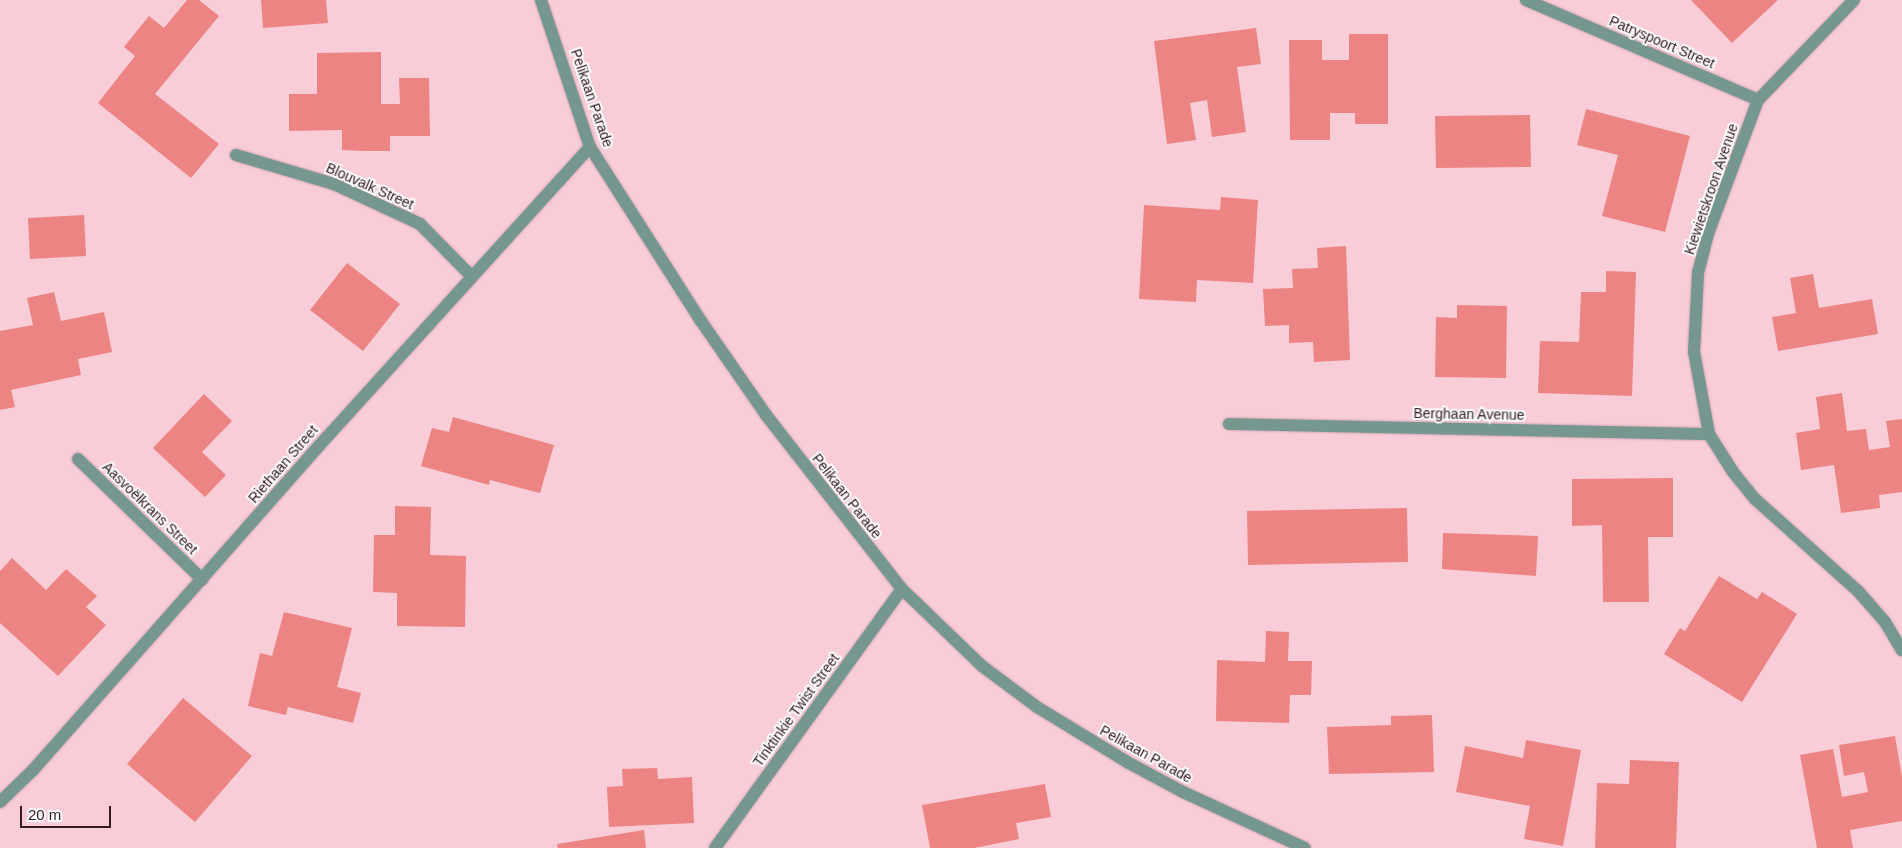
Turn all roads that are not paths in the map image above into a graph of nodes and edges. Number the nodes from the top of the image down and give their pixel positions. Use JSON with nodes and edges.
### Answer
{"nodes":[{"id":1,"x":541,"y":0,"type":"edge"},
{"id":2,"x":1526,"y":0,"type":"edge"},
{"id":3,"x":1854,"y":0,"type":"edge"},
{"id":4,"x":1758,"y":100,"type":"junction"},
{"id":5,"x":590,"y":147,"type":"junction"},
{"id":6,"x":236,"y":156,"type":"dead end"},
{"id":7,"x":472,"y":277,"type":"junction"},
{"id":8,"x":1229,"y":424,"type":"dead end"},
{"id":9,"x":1709,"y":434,"type":"junction"},
{"id":10,"x":78,"y":459,"type":"dead end"},
{"id":11,"x":202,"y":579,"type":"junction"},
{"id":12,"x":902,"y":589,"type":"junction"},
{"id":13,"x":1902,"y":650,"type":"edge"},
{"id":14,"x":0,"y":802,"type":"edge"},
{"id":15,"x":715,"y":848,"type":"edge"},
{"id":16,"x":1305,"y":848,"type":"edge"}],
"edges":[{"from":1,"to":5,"type":"street","name":"Pelikaan Parade"},
{"from":2,"to":4,"type":"street","name":"Patryspoort Street"},
{"from":3,"to":4,"type":"street","name":"Kiewietskroon Avenue"},
{"from":4,"to":9,"type":"street","name":"Kiewietskroon Avenue"},
{"from":5,"to":7,"type":"street","name":"Riethaan Street"},
{"from":5,"to":12,"type":"street","name":"Pelikaan Parade"},
{"from":6,"to":7,"type":"street","name":"Blouvalk Street"},
{"from":7,"to":11,"type":"street","name":"Riethaan Street"},
{"from":8,"to":9,"type":"street","name":"Berghaan Avenue"},
{"from":9,"to":13,"type":"street","name":"Kiewietskroon Avenue"},
{"from":10,"to":11,"type":"street","name":"Aasvoëlkrans Street"},
{"from":11,"to":14,"type":"street","name":"Riethaan Street"},
{"from":12,"to":15,"type":"street","name":"Tinktinkie Twist Street"},
{"from":12,"to":16,"type":"street","name":"Pelikaan Parade"}]}
